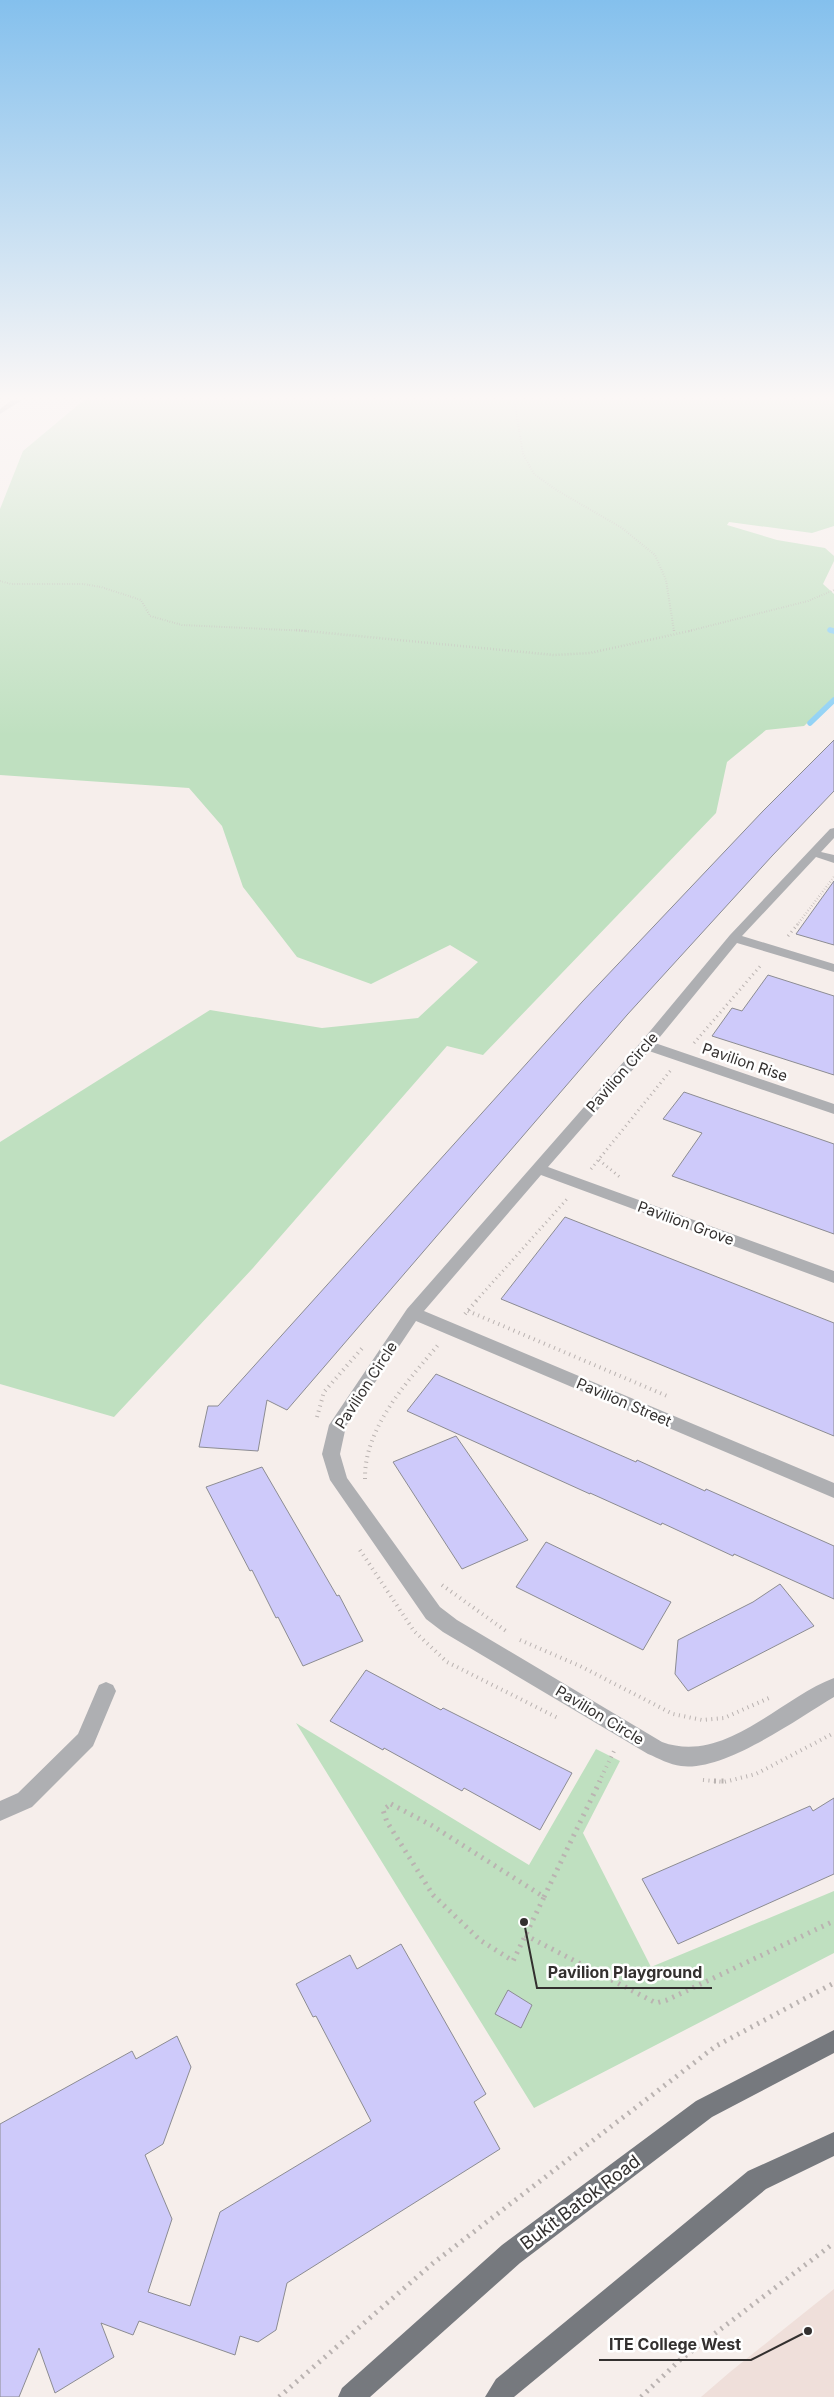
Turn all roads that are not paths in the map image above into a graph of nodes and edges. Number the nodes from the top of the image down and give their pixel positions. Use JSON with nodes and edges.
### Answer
{"nodes":[{"id":1,"x":834,"y":831,"type":"edge"},
{"id":2,"x":813,"y":853,"type":"junction"},
{"id":3,"x":834,"y":859,"type":"edge"},
{"id":4,"x":734,"y":938,"type":"junction"},
{"id":5,"x":834,"y":968,"type":"edge"},
{"id":6,"x":646,"y":1045,"type":"junction"},
{"id":7,"x":834,"y":1109,"type":"edge"},
{"id":8,"x":538,"y":1169,"type":"junction"},
{"id":9,"x":834,"y":1277,"type":"edge"},
{"id":10,"x":413,"y":1313,"type":"junction"},
{"id":11,"x":834,"y":1491,"type":"edge"},
{"id":12,"x":834,"y":1687,"type":"edge"},
{"id":13,"x":106,"y":1691,"type":"dead end"},
{"id":14,"x":0,"y":1811,"type":"edge"},
{"id":15,"x":834,"y":2041,"type":"edge"},
{"id":16,"x":834,"y":2144,"type":"edge"},
{"id":17,"x":351,"y":2397,"type":"edge"},
{"id":18,"x":498,"y":2397,"type":"edge"}],
"edges":[{"from":1,"to":2,"type":"street","name":"Pavilion Circle"},
{"from":2,"to":3,"type":"street"},
{"from":2,"to":4,"type":"street","name":"Pavilion Circle"},
{"from":4,"to":5,"type":"street"},
{"from":4,"to":6,"type":"street","name":"Pavilion Circle"},
{"from":6,"to":7,"type":"street","name":"Pavilion Rise"},
{"from":6,"to":8,"type":"street","name":"Pavilion Circle"},
{"from":8,"to":9,"type":"street","name":"Pavilion Grove"},
{"from":8,"to":10,"type":"street","name":"Pavilion Circle"},
{"from":10,"to":11,"type":"street","name":"Pavilion Street"},
{"from":10,"to":12,"type":"street","name":"Pavilion Circle"},
{"from":13,"to":14,"type":"street"},
{"from":15,"to":17,"type":"main road","name":"Bukit Batok Road"},
{"from":16,"to":18,"type":"main road"}]}
